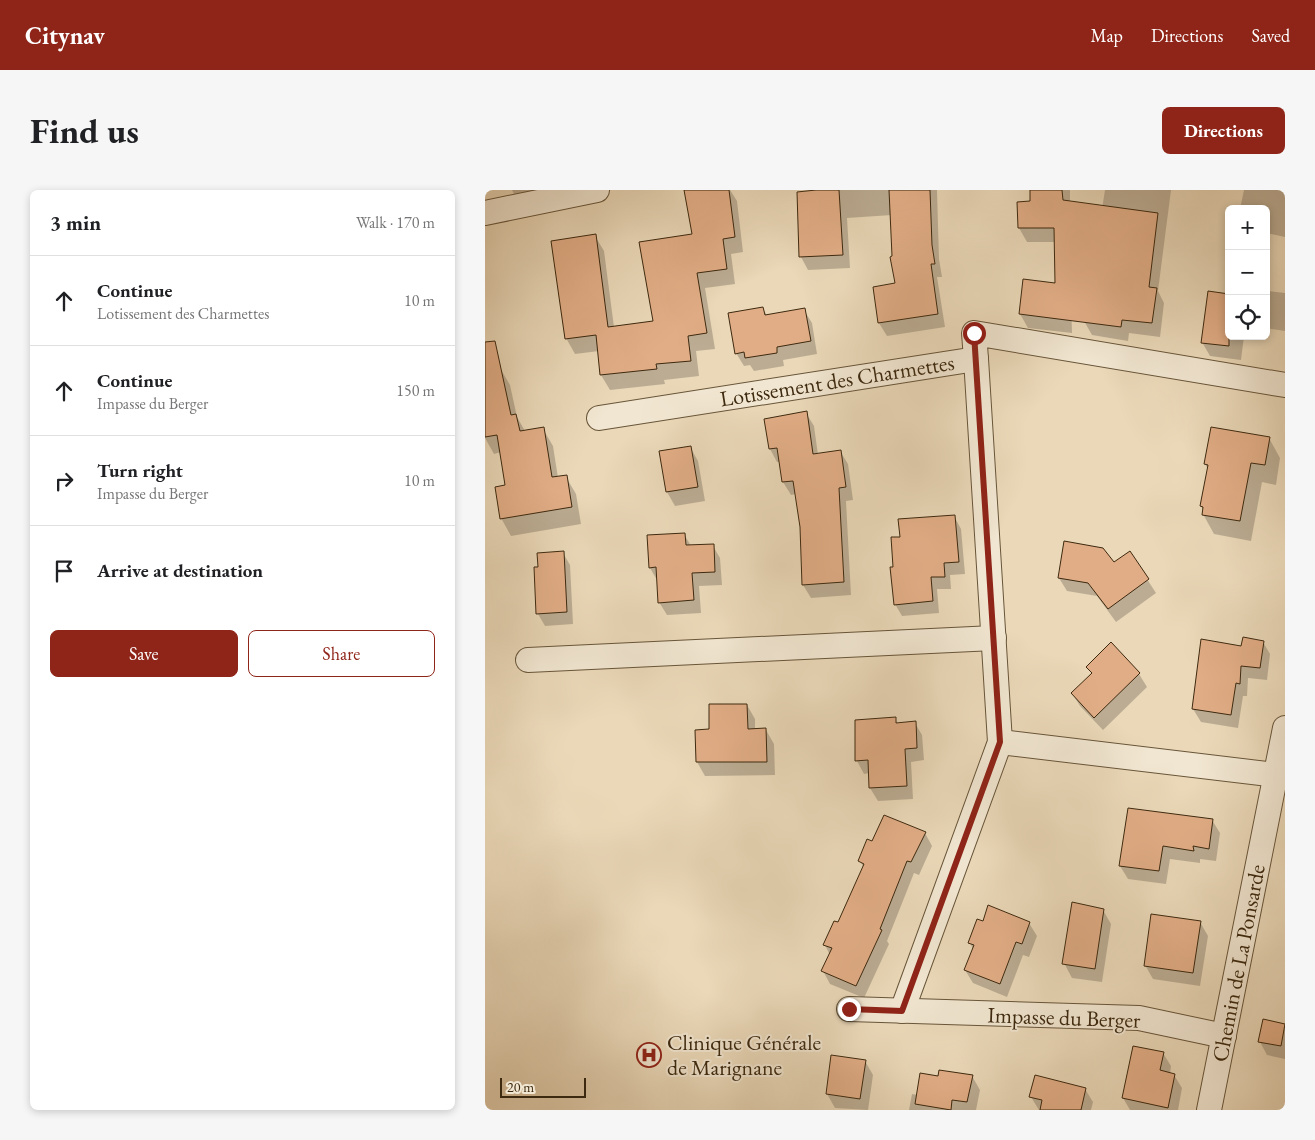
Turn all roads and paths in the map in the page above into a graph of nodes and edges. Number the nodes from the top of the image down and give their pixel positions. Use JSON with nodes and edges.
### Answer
{"nodes":[{"id":1,"x":597,"y":190,"type":"edge"},
{"id":2,"x":485,"y":213,"type":"edge"},
{"id":3,"x":976,"y":359,"type":"junction"},
{"id":4,"x":1285,"y":385,"type":"edge"},
{"id":5,"x":599,"y":418,"type":"dead end"},
{"id":6,"x":993,"y":638,"type":"junction"},
{"id":7,"x":527,"y":660,"type":"dead end"},
{"id":8,"x":1285,"y":728,"type":"edge"},
{"id":9,"x":1000,"y":742,"type":"junction"},
{"id":10,"x":1276,"y":775,"type":"junction"},
{"id":11,"x":849,"y":1009,"type":"dead end"},
{"id":12,"x":902,"y":1011,"type":"junction"},
{"id":13,"x":1224,"y":1036,"type":"junction"},
{"id":14,"x":1209,"y":1110,"type":"edge"}],
"edges":[{"from":1,"to":2,"type":"street"},
{"from":3,"to":4,"type":"street","name":"Lotissement des Charmettes"},
{"from":3,"to":5,"type":"street","name":"Lotissement des Charmettes"},
{"from":3,"to":6,"type":"street"},
{"from":6,"to":7,"type":"street"},
{"from":6,"to":9,"type":"street"},
{"from":8,"to":10,"type":"street","name":"Chemin de La Ponsarde"},
{"from":9,"to":10,"type":"street"},
{"from":9,"to":12,"type":"street"},
{"from":10,"to":13,"type":"street","name":"Chemin de La Ponsarde"},
{"from":11,"to":12,"type":"street","name":"Impasse du Berger"},
{"from":12,"to":13,"type":"street","name":"Impasse du Berger"},
{"from":13,"to":14,"type":"street","name":"Chemin de La Ponsarde"}]}
